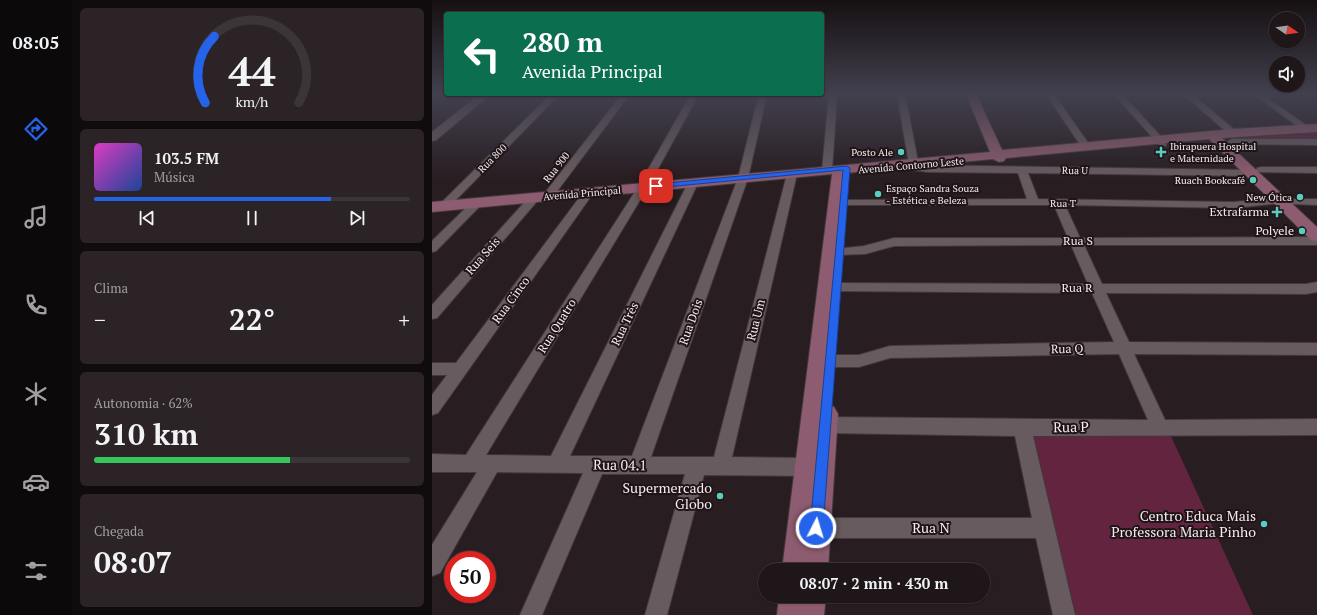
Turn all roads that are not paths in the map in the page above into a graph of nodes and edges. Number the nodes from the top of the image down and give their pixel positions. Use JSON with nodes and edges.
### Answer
{"nodes":[{"id":1,"x":451,"y":123,"type":"edge"},
{"id":2,"x":526,"y":123,"type":"edge"},
{"id":3,"x":602,"y":123,"type":"edge"},
{"id":4,"x":679,"y":123,"type":"edge"},
{"id":5,"x":756,"y":123,"type":"edge"},
{"id":6,"x":836,"y":123,"type":"edge"},
{"id":7,"x":906,"y":123,"type":"edge"},
{"id":8,"x":986,"y":123,"type":"edge"},
{"id":9,"x":991,"y":123,"type":"edge"},
{"id":10,"x":1070,"y":123,"type":"edge"},
{"id":11,"x":1144,"y":123,"type":"edge"},
{"id":12,"x":1211,"y":123,"type":"edge"},
{"id":13,"x":1303,"y":123,"type":"edge"},
{"id":14,"x":1312,"y":128,"type":"edge"},
{"id":15,"x":432,"y":138,"type":"edge"},
{"id":16,"x":1224,"y":139,"type":"junction"},
{"id":17,"x":1161,"y":142,"type":"junction"},
{"id":18,"x":1317,"y":142,"type":"edge"},
{"id":19,"x":1086,"y":146,"type":"junction"},
{"id":20,"x":1003,"y":156,"type":"junction"},
{"id":21,"x":913,"y":162,"type":"junction"},
{"id":22,"x":899,"y":165,"type":"junction"},
{"id":23,"x":840,"y":170,"type":"junction"},
{"id":24,"x":1022,"y":170,"type":"junction"},
{"id":25,"x":1317,"y":170,"type":"edge"},
{"id":26,"x":1257,"y":171,"type":"junction"},
{"id":27,"x":792,"y":174,"type":"junction"},
{"id":28,"x":743,"y":178,"type":"junction"},
{"id":29,"x":693,"y":183,"type":"junction"},
{"id":30,"x":643,"y":187,"type":"junction"},
{"id":31,"x":589,"y":192,"type":"junction"},
{"id":32,"x":541,"y":197,"type":"junction"},
{"id":33,"x":1288,"y":201,"type":"junction"},
{"id":34,"x":478,"y":202,"type":"junction"},
{"id":35,"x":1034,"y":202,"type":"junction"},
{"id":36,"x":1058,"y":202,"type":"junction"},
{"id":37,"x":1317,"y":202,"type":"edge"},
{"id":38,"x":844,"y":203,"type":"junction"},
{"id":39,"x":438,"y":206,"type":"edge"},
{"id":40,"x":1317,"y":223,"type":"edge"},
{"id":41,"x":1317,"y":236,"type":"edge"},
{"id":42,"x":1075,"y":241,"type":"junction"},
{"id":43,"x":1317,"y":241,"type":"edge"},
{"id":44,"x":432,"y":248,"type":"edge"},
{"id":45,"x":840,"y":252,"type":"junction"},
{"id":46,"x":1317,"y":287,"type":"edge"},
{"id":47,"x":837,"y":288,"type":"junction"},
{"id":48,"x":1096,"y":288,"type":"junction"},
{"id":49,"x":432,"y":314,"type":"edge"},
{"id":50,"x":1123,"y":348,"type":"junction"},
{"id":51,"x":1317,"y":349,"type":"edge"},
{"id":52,"x":825,"y":361,"type":"junction"},
{"id":53,"x":432,"y":369,"type":"edge"},
{"id":54,"x":460,"y":369,"type":"junction"},
{"id":55,"x":432,"y":408,"type":"edge"},
{"id":56,"x":825,"y":425,"type":"junction"},
{"id":57,"x":1159,"y":426,"type":"junction"},
{"id":58,"x":1317,"y":427,"type":"edge"},
{"id":59,"x":1022,"y":428,"type":"junction"},
{"id":60,"x":432,"y":463,"type":"edge"},
{"id":61,"x":470,"y":464,"type":"junction"},
{"id":62,"x":492,"y":464,"type":"junction"},
{"id":63,"x":556,"y":465,"type":"junction"},
{"id":64,"x":596,"y":465,"type":"junction"},
{"id":65,"x":638,"y":466,"type":"junction"},
{"id":66,"x":697,"y":466,"type":"junction"},
{"id":67,"x":721,"y":466,"type":"junction"},
{"id":68,"x":808,"y":467,"type":"junction"},
{"id":69,"x":816,"y":528,"type":"junction"},
{"id":70,"x":1045,"y":528,"type":"junction"},
{"id":71,"x":798,"y":563,"type":"edge"},
{"id":72,"x":814,"y":563,"type":"edge"},
{"id":73,"x":432,"y":565,"type":"edge"},
{"id":74,"x":793,"y":603,"type":"edge"},
{"id":75,"x":810,"y":603,"type":"edge"},
{"id":76,"x":531,"y":615,"type":"edge"},
{"id":77,"x":656,"y":615,"type":"edge"},
{"id":78,"x":792,"y":615,"type":"edge"},
{"id":79,"x":809,"y":615,"type":"edge"},
{"id":80,"x":1064,"y":615,"type":"edge"}],
"edges":[{"from":1,"to":15,"type":"street"},
{"from":2,"to":39,"type":"street","name":"Rua 800"},
{"from":3,"to":32,"type":"street","name":"Rua 900"},
{"from":4,"to":30,"type":"street","name":"Rua Quatro"},
{"from":5,"to":28,"type":"street","name":"Rua Dois"},
{"from":6,"to":23,"type":"street"},
{"from":7,"to":21,"type":"street"},
{"from":8,"to":20,"type":"main road"},
{"from":9,"to":20,"type":"main road"},
{"from":10,"to":19,"type":"street"},
{"from":11,"to":17,"type":"street"},
{"from":12,"to":16,"type":"street"},
{"from":13,"to":14,"type":"street"},
{"from":14,"to":16,"type":"main road","name":"Avenida Contorno Leste"},
{"from":16,"to":17,"type":"main road","name":"Avenida Contorno Leste"},
{"from":16,"to":17,"type":"main road","name":"Avenida Contorno Leste"},
{"from":16,"to":18,"type":"street"},
{"from":16,"to":26,"type":"main road"},
{"from":17,"to":19,"type":"main road","name":"Avenida Contorno Leste"},
{"from":17,"to":20,"type":"main road","name":"Avenida Contorno Leste"},
{"from":19,"to":20,"type":"main road","name":"Avenida Contorno Leste"},
{"from":20,"to":21,"type":"main road","name":"Avenida Contorno Leste"},
{"from":20,"to":22,"type":"main road","name":"Avenida Contorno Leste"},
{"from":21,"to":22,"type":"main road","name":"Avenida Contorno Leste"},
{"from":22,"to":23,"type":"main road","name":"Avenida Contorno Leste"},
{"from":22,"to":24,"type":"street","name":"Rua U"},
{"from":23,"to":27,"type":"main road","name":"Avenida Principal"},
{"from":23,"to":38,"type":"main road"},
{"from":23,"to":52,"type":"main road"},
{"from":24,"to":26,"type":"street","name":"Rua U"},
{"from":24,"to":35,"type":"street"},
{"from":25,"to":26,"type":"street","name":"Rua U"},
{"from":26,"to":33,"type":"main road"},
{"from":27,"to":28,"type":"main road","name":"Avenida Principal"},
{"from":27,"to":67,"type":"street","name":"Rua Um"},
{"from":28,"to":29,"type":"main road","name":"Avenida Principal"},
{"from":28,"to":65,"type":"street","name":"Rua Dois"},
{"from":29,"to":30,"type":"main road","name":"Avenida Principal"},
{"from":29,"to":63,"type":"street","name":"Rua Três"},
{"from":30,"to":31,"type":"main road","name":"Avenida Principal"},
{"from":30,"to":61,"type":"street","name":"Rua Quatro"},
{"from":31,"to":32,"type":"main road","name":"Avenida Principal"},
{"from":31,"to":54,"type":"street","name":"Rua Cinco"},
{"from":32,"to":34,"type":"main road","name":"Avenida Principal"},
{"from":32,"to":49,"type":"street","name":"Rua Seis"},
{"from":33,"to":36,"type":"street","name":"Rua T"},
{"from":33,"to":37,"type":"street","name":"Rua T"},
{"from":33,"to":40,"type":"main road"},
{"from":33,"to":41,"type":"main road"},
{"from":34,"to":39,"type":"main road","name":"Avenida Principal"},
{"from":34,"to":44,"type":"street"},
{"from":35,"to":36,"type":"street","name":"Rua T"},
{"from":35,"to":38,"type":"street","name":"Rua T"},
{"from":36,"to":42,"type":"street"},
{"from":38,"to":45,"type":"main road"},
{"from":42,"to":43,"type":"street","name":"Rua S"},
{"from":42,"to":45,"type":"street","name":"Rua S"},
{"from":42,"to":48,"type":"street"},
{"from":45,"to":47,"type":"main road"},
{"from":46,"to":48,"type":"street","name":"Rua R"},
{"from":47,"to":48,"type":"street","name":"Rua R"},
{"from":47,"to":52,"type":"main road"},
{"from":48,"to":50,"type":"street"},
{"from":50,"to":51,"type":"street","name":"Rua Q"},
{"from":50,"to":52,"type":"street","name":"Rua Q"},
{"from":50,"to":57,"type":"street"},
{"from":52,"to":56,"type":"main road"},
{"from":52,"to":68,"type":"main road"},
{"from":53,"to":54,"type":"street"},
{"from":54,"to":55,"type":"street","name":"Rua Cinco"},
{"from":56,"to":59,"type":"street","name":"Rua P"},
{"from":56,"to":69,"type":"main road"},
{"from":57,"to":58,"type":"street","name":"Rua P"},
{"from":57,"to":59,"type":"street","name":"Rua P"},
{"from":59,"to":70,"type":"street"},
{"from":60,"to":61,"type":"street","name":"Rua 04.1"},
{"from":61,"to":62,"type":"street","name":"Rua 04.1"},
{"from":62,"to":63,"type":"street","name":"Rua 04.1"},
{"from":62,"to":73,"type":"street"},
{"from":63,"to":64,"type":"street","name":"Rua 04.1"},
{"from":64,"to":65,"type":"street","name":"Rua 04.1"},
{"from":64,"to":76,"type":"street"},
{"from":65,"to":66,"type":"street","name":"Rua 04.1"},
{"from":66,"to":67,"type":"street","name":"Rua 04.1"},
{"from":66,"to":77,"type":"street"},
{"from":67,"to":68,"type":"street","name":"Rua 04.1"},
{"from":68,"to":71,"type":"main road"},
{"from":69,"to":70,"type":"street","name":"Rua N"},
{"from":69,"to":72,"type":"main road"},
{"from":70,"to":80,"type":"street"},
{"from":74,"to":78,"type":"main road"},
{"from":75,"to":79,"type":"main road"}]}
